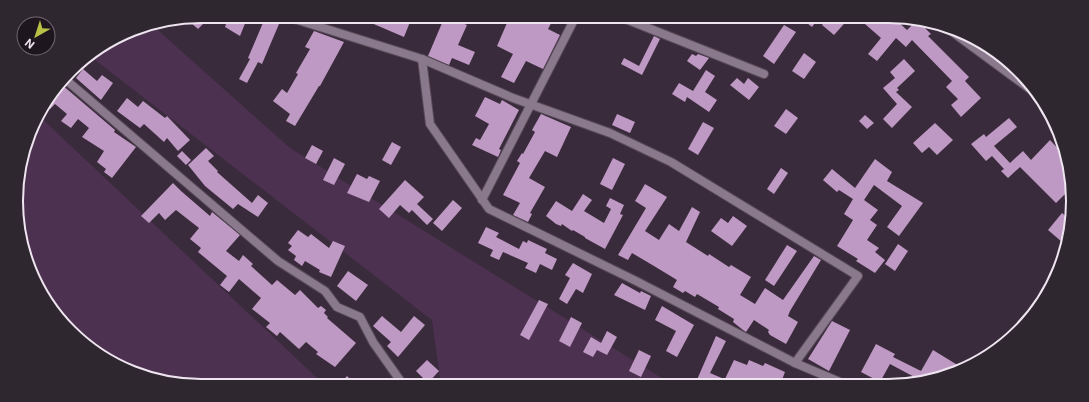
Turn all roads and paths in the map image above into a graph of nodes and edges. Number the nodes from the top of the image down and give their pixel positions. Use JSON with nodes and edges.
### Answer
{"nodes":[{"id":1,"x":307,"y":23,"type":"edge"},
{"id":2,"x":572,"y":23,"type":"edge"},
{"id":3,"x":636,"y":23,"type":"edge"},
{"id":4,"x":962,"y":39,"type":"edge"},
{"id":5,"x":422,"y":59,"type":"junction"},
{"id":6,"x":764,"y":74,"type":"dead end"},
{"id":7,"x":69,"y":82,"type":"edge"},
{"id":8,"x":1020,"y":82,"type":"edge"},
{"id":9,"x":531,"y":104,"type":"junction"},
{"id":10,"x":482,"y":200,"type":"junction"},
{"id":11,"x":794,"y":363,"type":"junction"},
{"id":12,"x":399,"y":379,"type":"edge"},
{"id":13,"x":834,"y":379,"type":"edge"}],
"edges":[{"from":1,"to":5,"type":"street"},
{"from":2,"to":9,"type":"street"},
{"from":3,"to":6,"type":"street"},
{"from":4,"to":8,"type":"street"},
{"from":5,"to":9,"type":"street"},
{"from":5,"to":10,"type":"street"},
{"from":7,"to":12,"type":"street"},
{"from":9,"to":10,"type":"street"},
{"from":9,"to":11,"type":"street"},
{"from":10,"to":11,"type":"street"},
{"from":11,"to":13,"type":"street"}]}
